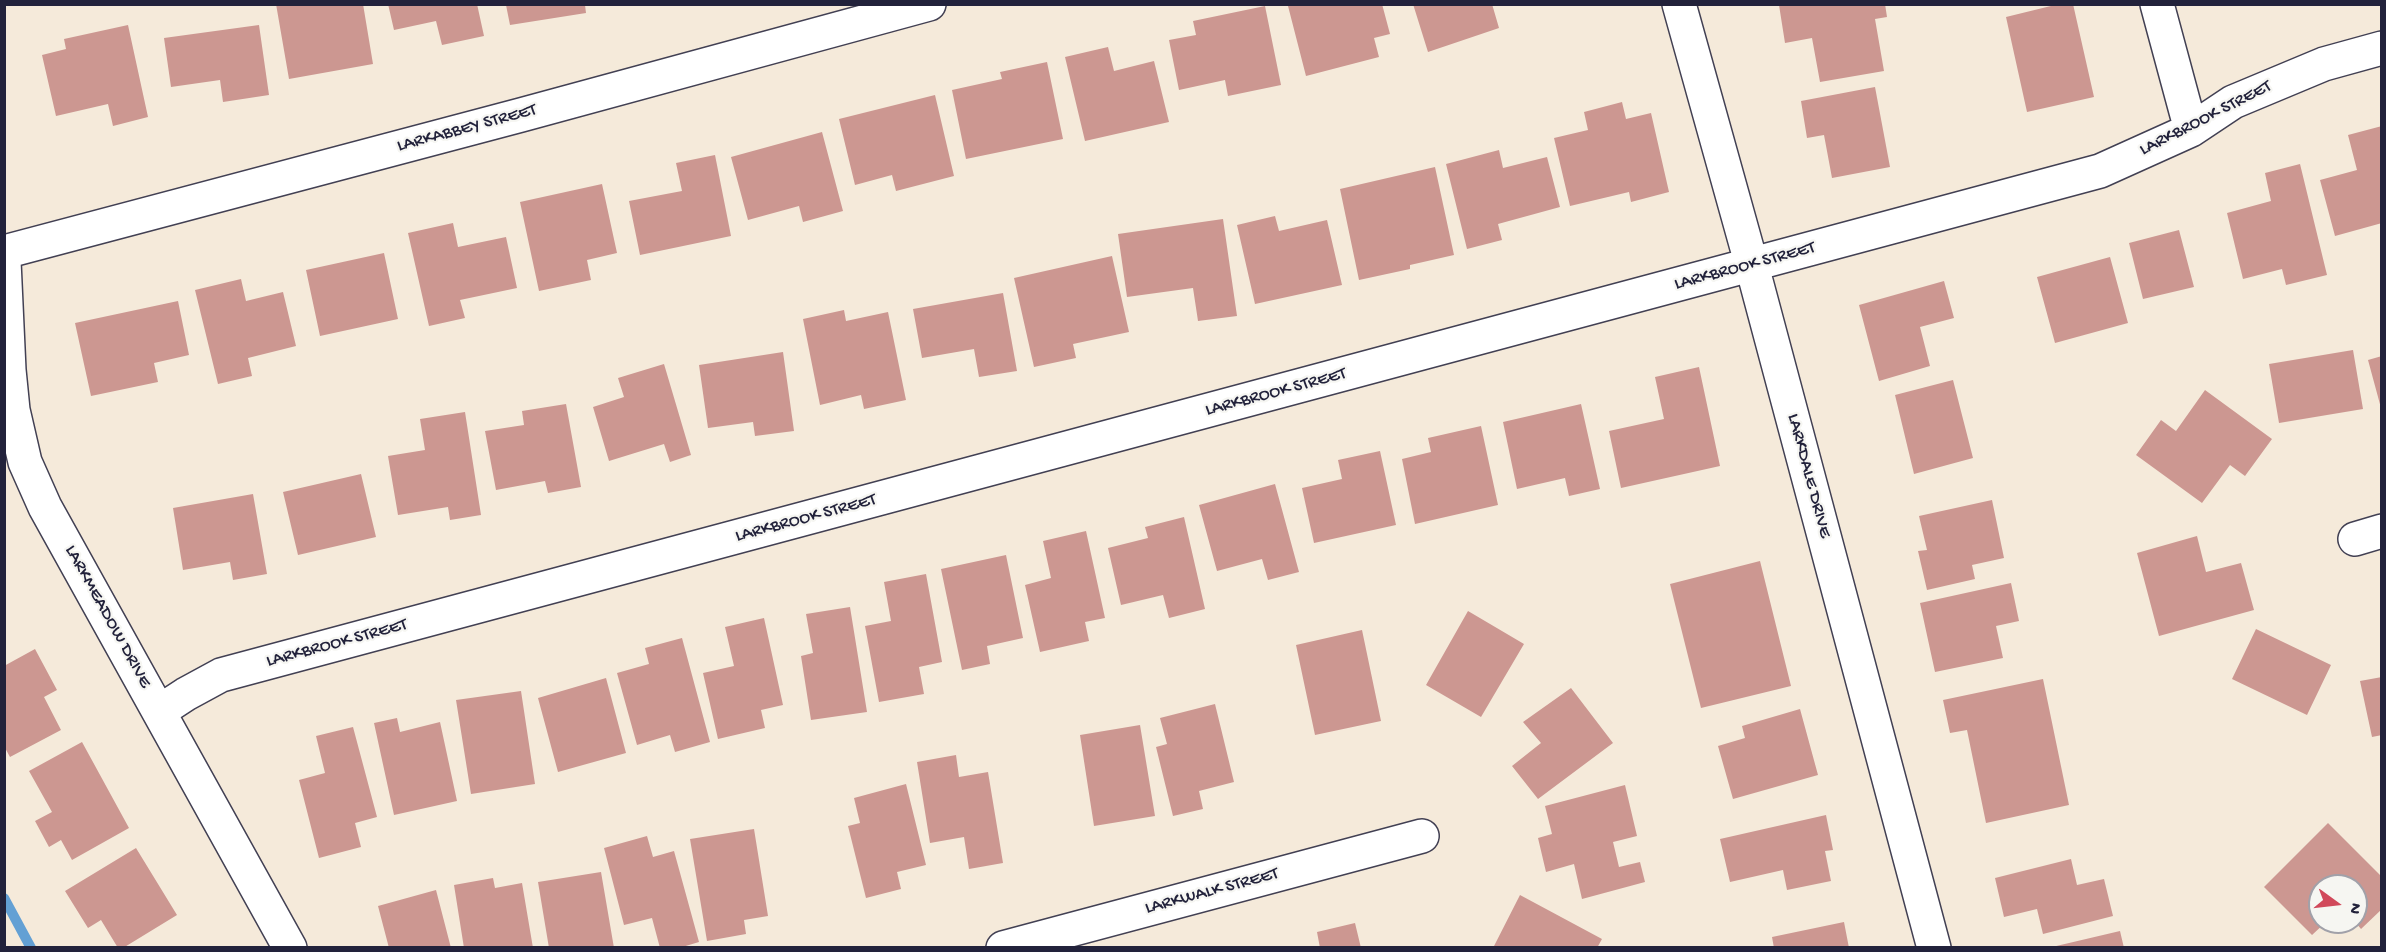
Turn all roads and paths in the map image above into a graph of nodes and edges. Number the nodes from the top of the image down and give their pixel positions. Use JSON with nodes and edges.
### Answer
{"nodes":[{"id":1,"x":929,"y":4,"type":"edge"},
{"id":2,"x":1679,"y":4,"type":"edge"},
{"id":3,"x":2157,"y":4,"type":"edge"},
{"id":4,"x":2382,"y":48,"type":"edge"},
{"id":5,"x":2191,"y":130,"type":"junction"},
{"id":6,"x":4,"y":252,"type":"edge"},
{"id":7,"x":4,"y":261,"type":"edge"},
{"id":8,"x":1752,"y":266,"type":"junction"},
{"id":9,"x":160,"y":711,"type":"junction"},
{"id":10,"x":1422,"y":836,"type":"dead end"},
{"id":11,"x":290,"y":948,"type":"edge"},
{"id":12,"x":1003,"y":948,"type":"edge"},
{"id":13,"x":1934,"y":948,"type":"edge"}],
"edges":[{"from":1,"to":6,"type":"street","name":"LARKABBEY STREET"},
{"from":2,"to":8,"type":"street","name":"LARKDALE DRIVE"},
{"from":3,"to":5,"type":"street"},
{"from":4,"to":5,"type":"street","name":"LARKBROOK STREET"},
{"from":5,"to":8,"type":"street","name":"LARKBROOK STREET"},
{"from":7,"to":9,"type":"street","name":"LARKMEADOW DRIVE"},
{"from":8,"to":9,"type":"street","name":"LARKBROOK STREET"},
{"from":8,"to":13,"type":"street","name":"LARKDALE DRIVE"},
{"from":9,"to":11,"type":"street","name":"LARKMEADOW DRIVE"},
{"from":10,"to":12,"type":"street","name":"LARKWALK STREET"}]}
